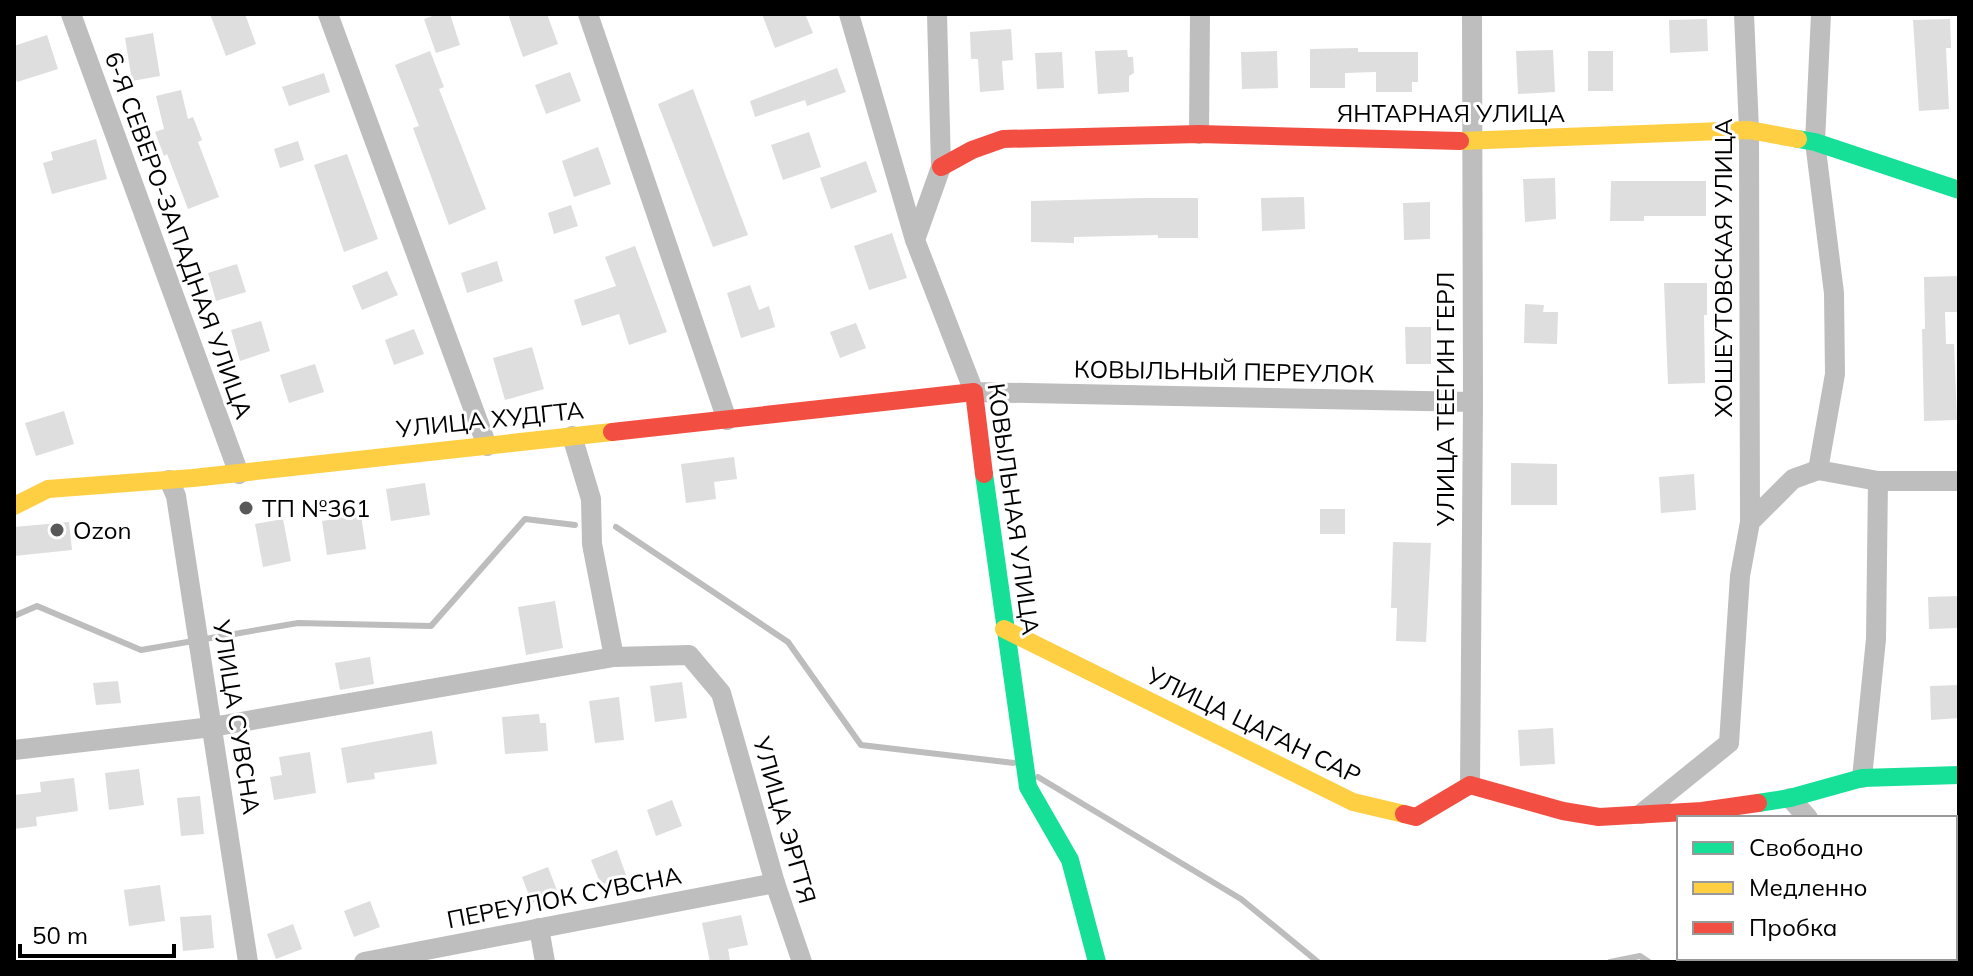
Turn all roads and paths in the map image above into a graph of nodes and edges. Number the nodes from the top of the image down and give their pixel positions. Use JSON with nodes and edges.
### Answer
{"nodes":[{"id":1,"x":71,"y":14,"type":"edge"},
{"id":2,"x":328,"y":14,"type":"edge"},
{"id":3,"x":588,"y":14,"type":"edge"},
{"id":4,"x":849,"y":14,"type":"edge"},
{"id":5,"x":937,"y":14,"type":"edge"},
{"id":6,"x":1200,"y":14,"type":"edge"},
{"id":7,"x":1472,"y":14,"type":"edge"},
{"id":8,"x":1744,"y":14,"type":"edge"},
{"id":9,"x":1821,"y":14,"type":"edge"},
{"id":10,"x":1749,"y":130,"type":"junction"},
{"id":11,"x":1199,"y":134,"type":"junction"},
{"id":12,"x":1470,"y":141,"type":"junction"},
{"id":13,"x":1815,"y":142,"type":"junction"},
{"id":14,"x":941,"y":167,"type":"junction"},
{"id":15,"x":1959,"y":190,"type":"edge"},
{"id":16,"x":915,"y":240,"type":"junction"},
{"id":17,"x":974,"y":392,"type":"junction"},
{"id":18,"x":1473,"y":402,"type":"junction"},
{"id":19,"x":727,"y":420,"type":"junction"},
{"id":20,"x":572,"y":436,"type":"junction"},
{"id":21,"x":487,"y":446,"type":"junction"},
{"id":22,"x":1818,"y":470,"type":"junction"},
{"id":23,"x":239,"y":474,"type":"junction"},
{"id":24,"x":169,"y":480,"type":"junction"},
{"id":25,"x":1878,"y":481,"type":"junction"},
{"id":26,"x":1959,"y":481,"type":"edge"},
{"id":27,"x":14,"y":506,"type":"edge"},
{"id":28,"x":1750,"y":522,"type":"junction"},
{"id":29,"x":1004,"y":629,"type":"junction"},
{"id":30,"x":614,"y":657,"type":"junction"},
{"id":31,"x":212,"y":727,"type":"junction"},
{"id":32,"x":14,"y":750,"type":"edge"},
{"id":33,"x":1959,"y":775,"type":"edge"},
{"id":34,"x":1862,"y":778,"type":"junction"},
{"id":35,"x":1470,"y":785,"type":"junction"},
{"id":36,"x":1790,"y":798,"type":"junction"},
{"id":37,"x":1641,"y":814,"type":"junction"},
{"id":38,"x":1806,"y":816,"type":"edge"},
{"id":39,"x":775,"y":883,"type":"junction"},
{"id":40,"x":539,"y":928,"type":"junction"},
{"id":41,"x":248,"y":962,"type":"edge"},
{"id":42,"x":364,"y":962,"type":"edge"},
{"id":43,"x":545,"y":962,"type":"edge"},
{"id":44,"x":802,"y":962,"type":"edge"},
{"id":45,"x":1097,"y":962,"type":"edge"}],
"edges":[{"from":1,"to":23,"type":"street","name":"6-Я СЕВЕРО-ЗАПАДНАЯ УЛИЦА"},
{"from":2,"to":21,"type":"street"},
{"from":3,"to":19,"type":"street"},
{"from":4,"to":16,"type":"street","name":"КОВЫЛЬНАЯ УЛИЦА"},
{"from":5,"to":14,"type":"street"},
{"from":6,"to":11,"type":"street"},
{"from":7,"to":12,"type":"street","name":"УЛИЦА ТЕЕГИН ГЕРЛ"},
{"from":8,"to":10,"type":"street","name":"ХОШЕУТОВСКАЯ УЛИЦА"},
{"from":9,"to":13,"type":"street"},
{"from":10,"to":12,"type":"street","name":"ЯНТАРНАЯ УЛИЦА"},
{"from":10,"to":13,"type":"street","name":"ЯНТАРНАЯ УЛИЦА"},
{"from":10,"to":28,"type":"street","name":"ХОШЕУТОВСКАЯ УЛИЦА"},
{"from":11,"to":12,"type":"street","name":"ЯНТАРНАЯ УЛИЦА"},
{"from":11,"to":14,"type":"street","name":"ЯНТАРНАЯ УЛИЦА"},
{"from":12,"to":18,"type":"street","name":"УЛИЦА ТЕЕГИН ГЕРЛ"},
{"from":13,"to":15,"type":"street","name":"ЯНТАРНАЯ УЛИЦА"},
{"from":13,"to":22,"type":"street"},
{"from":14,"to":16,"type":"street"},
{"from":16,"to":17,"type":"street","name":"КОВЫЛЬНАЯ УЛИЦА"},
{"from":17,"to":18,"type":"street","name":"КОВЫЛЬНЫЙ ПЕРЕУЛОК"},
{"from":17,"to":19,"type":"street","name":"УЛИЦА ХУДГТА"},
{"from":17,"to":29,"type":"street","name":"КОВЫЛЬНАЯ УЛИЦА"},
{"from":18,"to":35,"type":"street","name":"УЛИЦА ТЕЕГИН ГЕРЛ"},
{"from":19,"to":20,"type":"street","name":"УЛИЦА ХУДГТА"},
{"from":20,"to":21,"type":"street","name":"УЛИЦА ХУДГТА"},
{"from":20,"to":30,"type":"street"},
{"from":21,"to":23,"type":"street","name":"УЛИЦА ХУДГТА"},
{"from":22,"to":25,"type":"street"},
{"from":22,"to":28,"type":"street"},
{"from":23,"to":24,"type":"street","name":"УЛИЦА ХУДГТА"},
{"from":24,"to":27,"type":"street","name":"УЛИЦА ХУДГТА"},
{"from":24,"to":31,"type":"street","name":"УЛИЦА СУВСНА"},
{"from":25,"to":26,"type":"street"},
{"from":25,"to":34,"type":"street"},
{"from":28,"to":37,"type":"street","name":"ХОШЕУТОВСКАЯ УЛИЦА"},
{"from":29,"to":35,"type":"street","name":"УЛИЦА ЦАГАН САР"},
{"from":29,"to":45,"type":"street","name":"КОВЫЛЬНАЯ УЛИЦА"},
{"from":30,"to":31,"type":"street"},
{"from":30,"to":39,"type":"street","name":"УЛИЦА ЭРГТЯ"},
{"from":31,"to":32,"type":"street"},
{"from":31,"to":41,"type":"street","name":"УЛИЦА СУВСНА"},
{"from":33,"to":34,"type":"street"},
{"from":34,"to":36,"type":"street"},
{"from":35,"to":37,"type":"street"},
{"from":36,"to":37,"type":"street"},
{"from":36,"to":38,"type":"street"},
{"from":39,"to":40,"type":"street","name":"ПЕРЕУЛОК СУВСНА"},
{"from":39,"to":44,"type":"street","name":"УЛИЦА ЭРГТЯ"},
{"from":40,"to":42,"type":"street","name":"ПЕРЕУЛОК СУВСНА"},
{"from":40,"to":43,"type":"street"}]}
